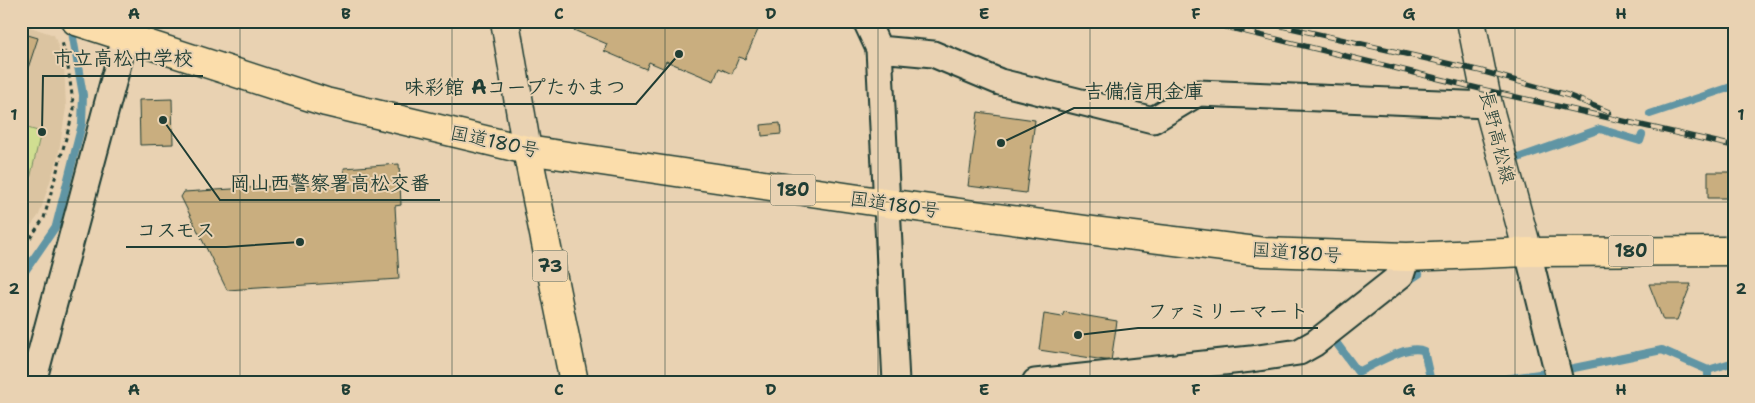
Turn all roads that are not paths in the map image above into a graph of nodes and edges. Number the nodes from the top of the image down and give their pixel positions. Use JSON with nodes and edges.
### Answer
{"nodes":[{"id":1,"x":505,"y":21,"type":"edge"},
{"id":2,"x":866,"y":21,"type":"edge"},
{"id":3,"x":1471,"y":21,"type":"edge"},
{"id":4,"x":68,"y":29,"type":"edge"},
{"id":5,"x":125,"y":38,"type":"junction"},
{"id":6,"x":879,"y":49,"type":"junction"},
{"id":7,"x":1488,"y":105,"type":"junction"},
{"id":8,"x":527,"y":150,"type":"junction"},
{"id":9,"x":886,"y":203,"type":"junction"},
{"id":10,"x":1734,"y":251,"type":"edge"},
{"id":11,"x":1528,"y":252,"type":"junction"},
{"id":12,"x":1407,"y":257,"type":"junction"},
{"id":13,"x":33,"y":382,"type":"edge"},
{"id":14,"x":574,"y":382,"type":"edge"},
{"id":15,"x":896,"y":382,"type":"edge"},
{"id":16,"x":1035,"y":382,"type":"edge"},
{"id":17,"x":1560,"y":382,"type":"edge"}],
"edges":[{"from":1,"to":8,"type":"main road"},
{"from":2,"to":6,"type":"street"},
{"from":3,"to":7,"type":"main road","name":"長野高松線"},
{"from":4,"to":5,"type":"main road","name":"国道180号","number":"180"},
{"from":5,"to":8,"type":"main road","name":"国道180号","number":"180"},
{"from":5,"to":13,"type":"street"},
{"from":6,"to":7,"type":"street"},
{"from":6,"to":9,"type":"street"},
{"from":7,"to":11,"type":"main road","name":"長野高松線"},
{"from":8,"to":9,"type":"main road","name":"国道180号","number":"180"},
{"from":8,"to":14,"type":"main road","number":"73"},
{"from":9,"to":12,"type":"main road","name":"国道180号","number":"180"},
{"from":9,"to":15,"type":"street"},
{"from":10,"to":11,"type":"main road","name":"国道180号","number":"180"},
{"from":11,"to":12,"type":"main road","name":"国道180号","number":"180"},
{"from":11,"to":17,"type":"street"},
{"from":12,"to":16,"type":"street"}]}
